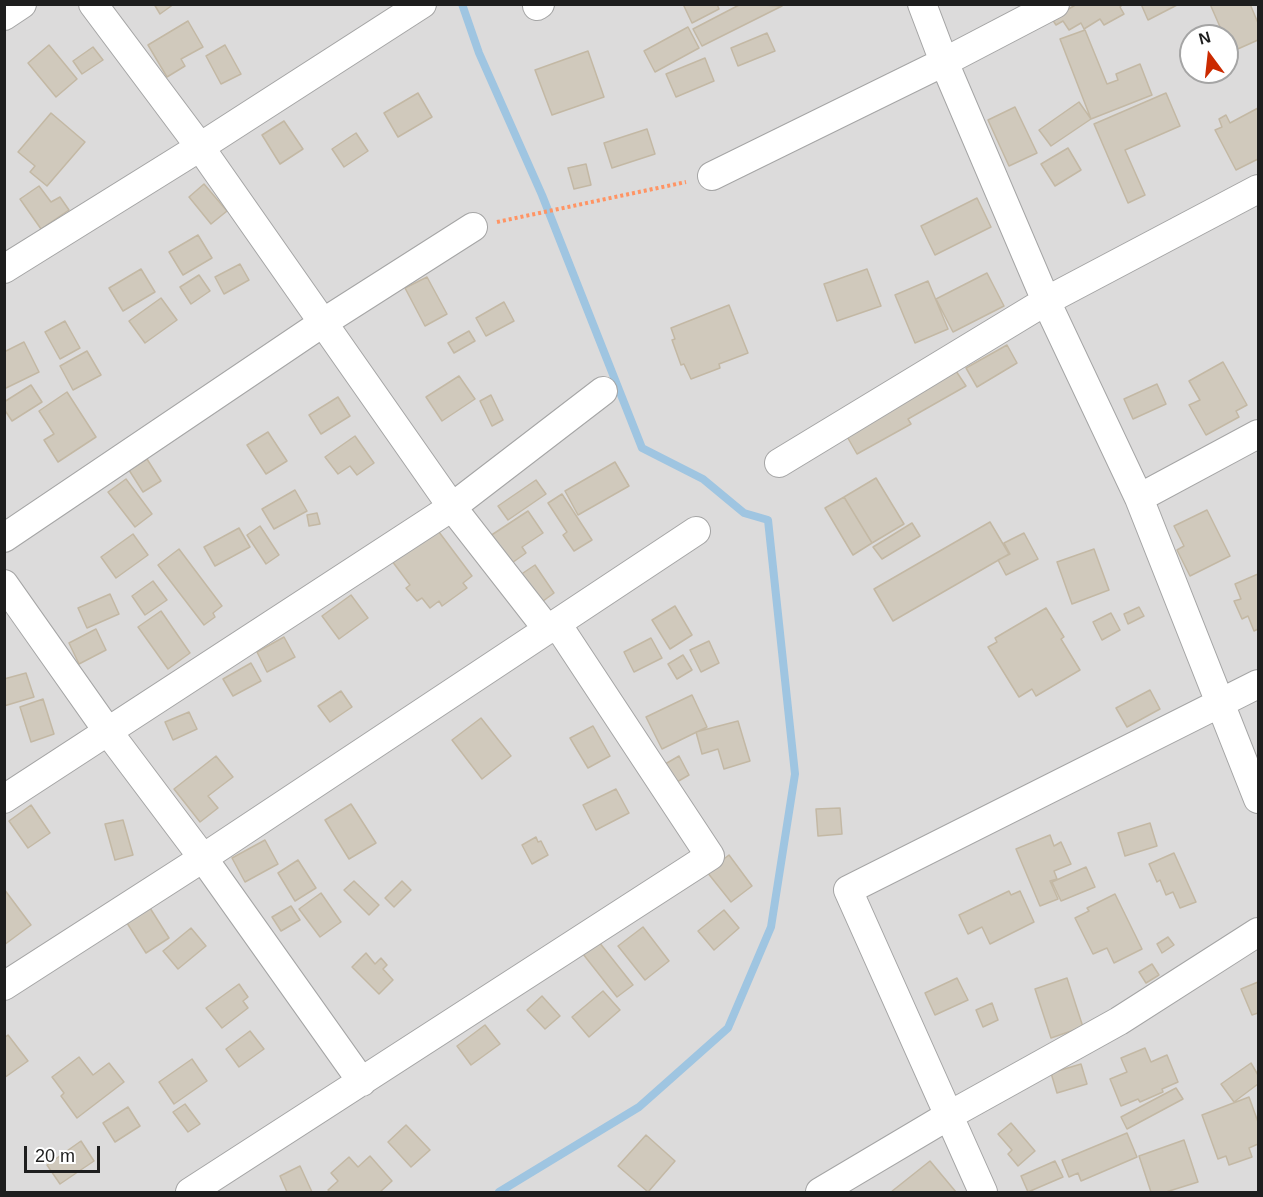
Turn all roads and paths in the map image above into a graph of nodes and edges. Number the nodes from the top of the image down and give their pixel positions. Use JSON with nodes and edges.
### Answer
{"nodes":[{"id":1,"x":22,"y":4,"type":"edge"},
{"id":2,"x":93,"y":4,"type":"edge"},
{"id":3,"x":422,"y":4,"type":"edge"},
{"id":4,"x":922,"y":4,"type":"edge"},
{"id":5,"x":1055,"y":4,"type":"edge"},
{"id":6,"x":4,"y":16,"type":"edge"},
{"id":7,"x":944,"y":62,"type":"junction"},
{"id":8,"x":200,"y":147,"type":"junction"},
{"id":9,"x":712,"y":176,"type":"joint"},
{"id":10,"x":1258,"y":189,"type":"edge"},
{"id":11,"x":473,"y":227,"type":"joint"},
{"id":12,"x":4,"y":269,"type":"edge"},
{"id":13,"x":1046,"y":301,"type":"junction"},
{"id":14,"x":324,"y":322,"type":"junction"},
{"id":15,"x":603,"y":392,"type":"dead end"},
{"id":16,"x":1258,"y":434,"type":"edge"},
{"id":17,"x":779,"y":463,"type":"dead end"},
{"id":18,"x":1139,"y":498,"type":"junction"},
{"id":19,"x":452,"y":507,"type":"junction"},
{"id":20,"x":696,"y":531,"type":"dead end"},
{"id":21,"x":4,"y":538,"type":"edge"},
{"id":22,"x":4,"y":584,"type":"edge"},
{"id":23,"x":553,"y":627,"type":"junction"},
{"id":24,"x":1258,"y":684,"type":"edge"},
{"id":25,"x":1220,"y":704,"type":"junction"},
{"id":26,"x":109,"y":733,"type":"junction"},
{"id":27,"x":4,"y":799,"type":"edge"},
{"id":28,"x":1258,"y":800,"type":"edge"},
{"id":29,"x":203,"y":858,"type":"junction"},
{"id":30,"x":1258,"y":932,"type":"edge"},
{"id":31,"x":4,"y":986,"type":"edge"},
{"id":32,"x":362,"y":1082,"type":"junction"},
{"id":33,"x":948,"y":1116,"type":"junction"},
{"id":34,"x":190,"y":1192,"type":"edge"},
{"id":35,"x":820,"y":1192,"type":"edge"},
{"id":36,"x":982,"y":1192,"type":"edge"}],
"edges":[{"from":1,"to":6,"type":"street"},
{"from":2,"to":8,"type":"street"},
{"from":3,"to":8,"type":"street"},
{"from":4,"to":7,"type":"street"},
{"from":5,"to":7,"type":"street"},
{"from":7,"to":9,"type":"street"},
{"from":7,"to":13,"type":"street"},
{"from":8,"to":12,"type":"street"},
{"from":8,"to":14,"type":"street"},
{"from":9,"to":11,"type":"path"},
{"from":10,"to":13,"type":"street"},
{"from":11,"to":14,"type":"street"},
{"from":13,"to":17,"type":"street"},
{"from":13,"to":18,"type":"street"},
{"from":14,"to":19,"type":"street"},
{"from":14,"to":21,"type":"street"},
{"from":15,"to":19,"type":"street"},
{"from":16,"to":18,"type":"street"},
{"from":18,"to":25,"type":"street"},
{"from":19,"to":23,"type":"street"},
{"from":19,"to":26,"type":"street"},
{"from":20,"to":23,"type":"street"},
{"from":22,"to":26,"type":"street"},
{"from":23,"to":29,"type":"street"},
{"from":23,"to":32,"type":"street"},
{"from":24,"to":25,"type":"street"},
{"from":25,"to":28,"type":"street"},
{"from":25,"to":33,"type":"street"},
{"from":26,"to":27,"type":"street"},
{"from":26,"to":29,"type":"street"},
{"from":29,"to":31,"type":"street"},
{"from":29,"to":32,"type":"street"},
{"from":30,"to":33,"type":"street"},
{"from":32,"to":34,"type":"street"},
{"from":33,"to":35,"type":"street"},
{"from":33,"to":36,"type":"street"}]}
